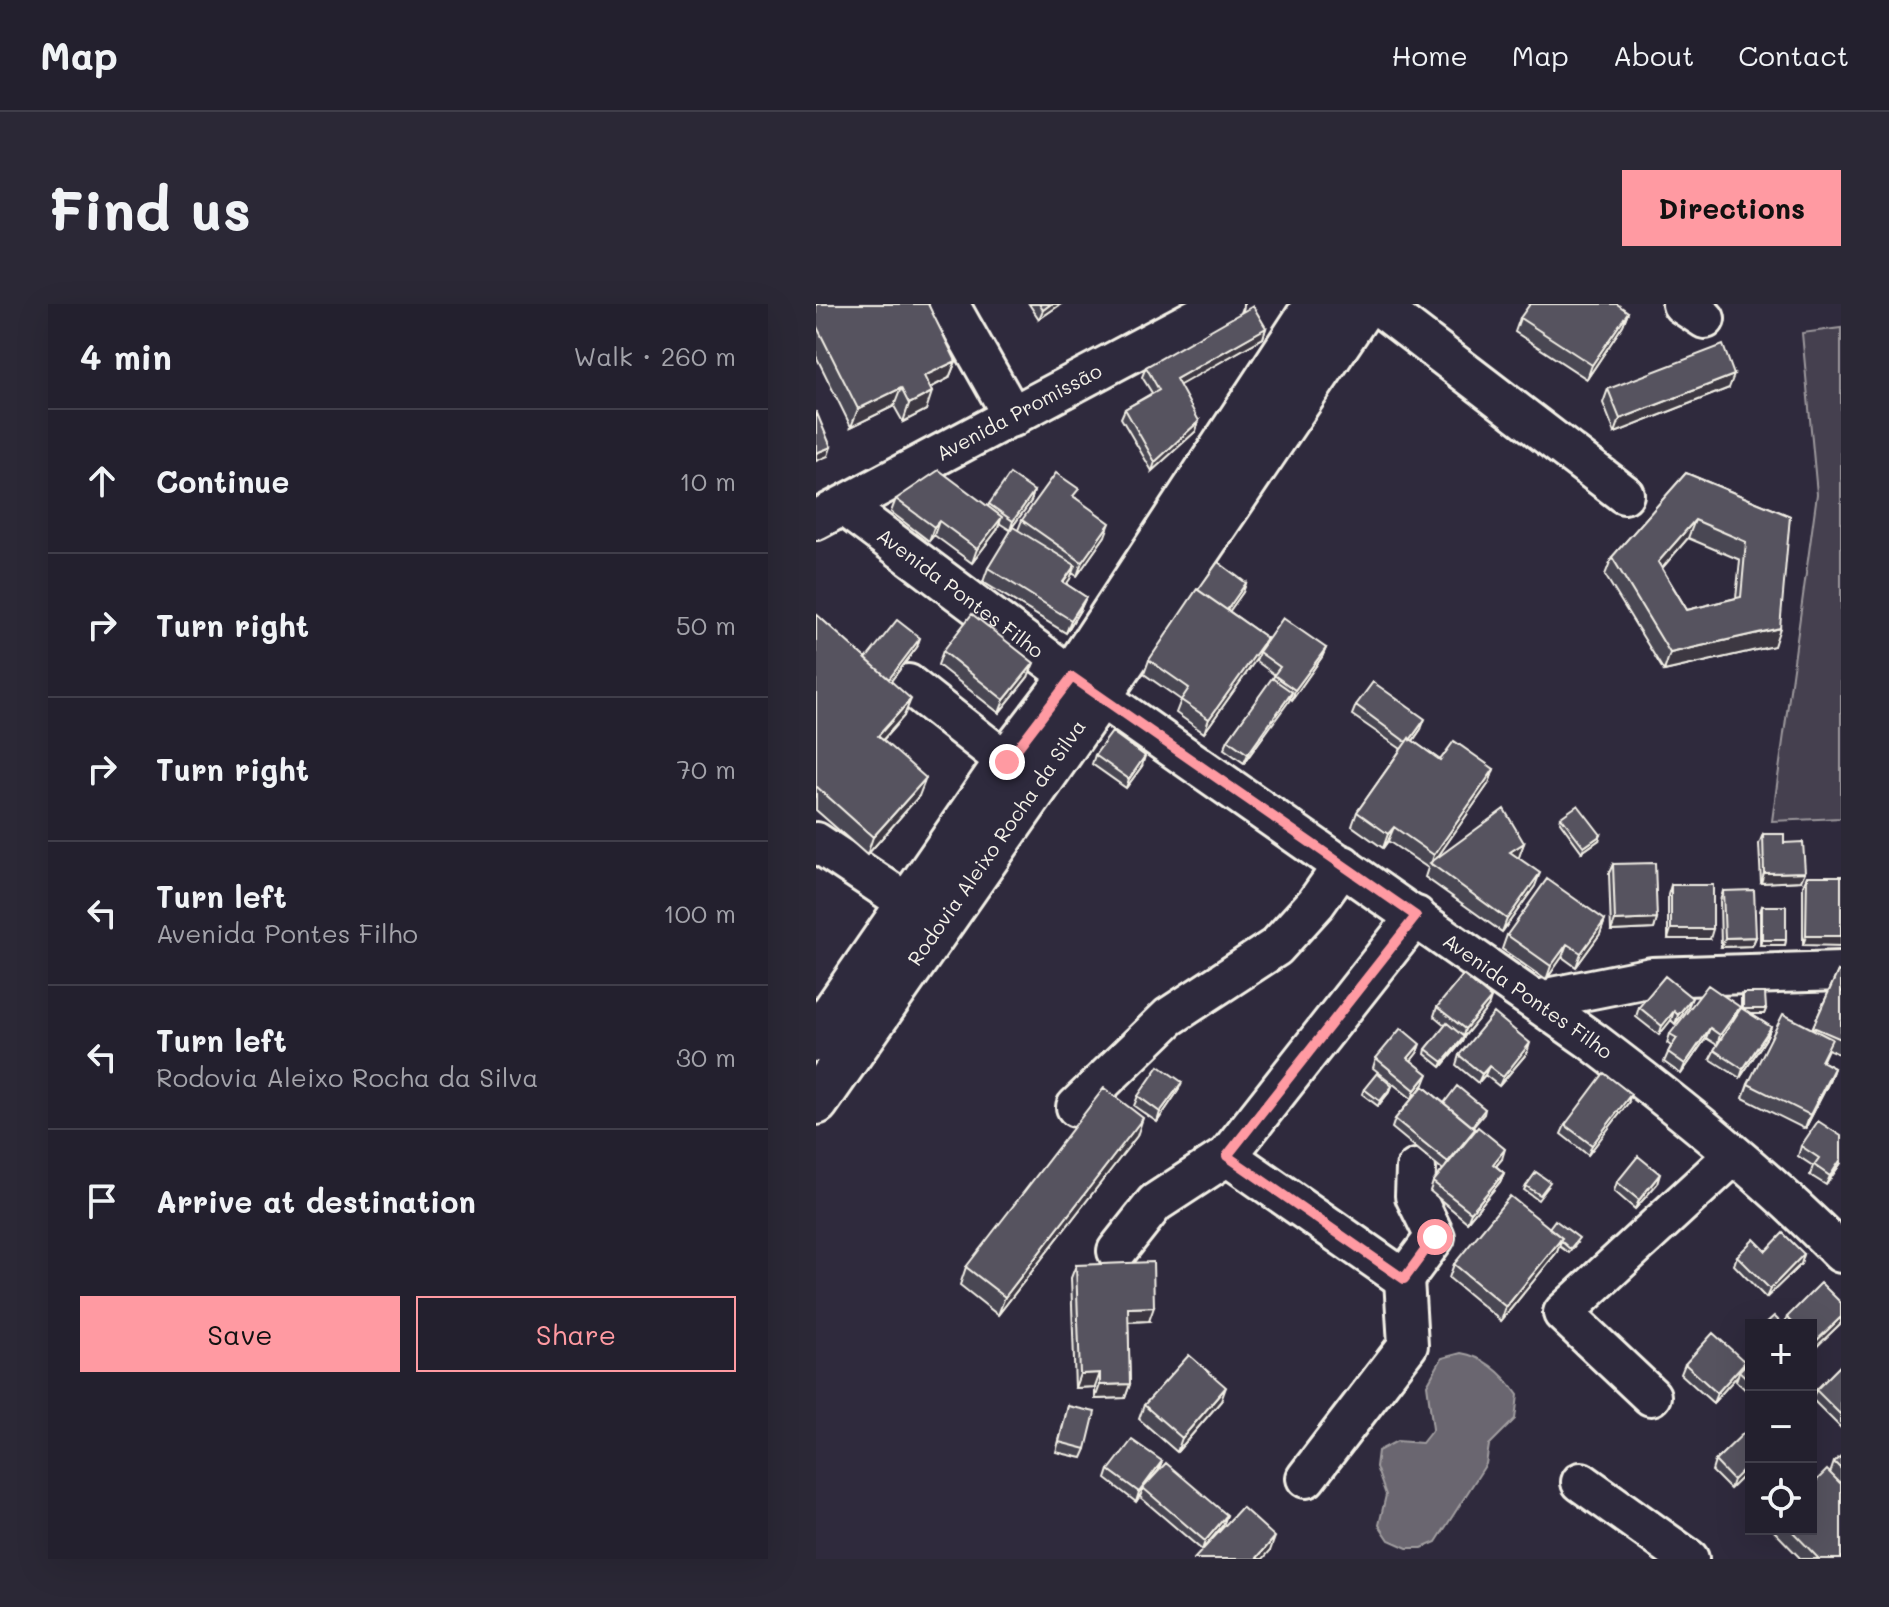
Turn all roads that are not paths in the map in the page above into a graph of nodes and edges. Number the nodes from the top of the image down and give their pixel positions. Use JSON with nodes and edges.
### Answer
{"nodes":[{"id":1,"x":949,"y":304,"type":"edge"},
{"id":2,"x":1223,"y":304,"type":"edge"},
{"id":3,"x":1317,"y":304,"type":"edge"},
{"id":4,"x":1364,"y":304,"type":"edge"},
{"id":5,"x":1376,"y":304,"type":"edge"},
{"id":6,"x":1013,"y":417,"type":"junction"},
{"id":7,"x":1624,"y":494,"type":"dead end"},
{"id":8,"x":831,"y":514,"type":"edge"},
{"id":9,"x":908,"y":684,"type":"dead end"},
{"id":10,"x":1085,"y":687,"type":"junction"},
{"id":11,"x":1007,"y":762,"type":"junction"},
{"id":12,"x":816,"y":842,"type":"edge"},
{"id":13,"x":1343,"y":865,"type":"junction"},
{"id":14,"x":909,"y":904,"type":"junction"},
{"id":15,"x":1416,"y":916,"type":"junction"},
{"id":16,"x":1841,"y":971,"type":"edge"},
{"id":17,"x":1537,"y":1000,"type":"junction"},
{"id":18,"x":816,"y":1039,"type":"edge"},
{"id":19,"x":816,"y":1102,"type":"edge"},
{"id":20,"x":1076,"y":1107,"type":"dead end"},
{"id":21,"x":1734,"y":1155,"type":"junction"},
{"id":22,"x":1227,"y":1156,"type":"junction"},
{"id":23,"x":1416,"y":1169,"type":"dead end"},
{"id":24,"x":1117,"y":1251,"type":"dead end"},
{"id":25,"x":1841,"y":1253,"type":"edge"},
{"id":26,"x":1404,"y":1279,"type":"junction"},
{"id":27,"x":1651,"y":1396,"type":"dead end"},
{"id":28,"x":1306,"y":1478,"type":"dead end"},
{"id":29,"x":1581,"y":1482,"type":"dead end"},
{"id":30,"x":1689,"y":1559,"type":"edge"}],
"edges":[{"from":1,"to":6,"type":"street"},
{"from":2,"to":6,"type":"street","name":"Avenida Promissão"},
{"from":3,"to":10,"type":"main road","name":"Rodovia Aleixo Rocha da Silva"},
{"from":4,"to":10,"type":"main road","name":"Rodovia Aleixo Rocha da Silva"},
{"from":5,"to":7,"type":"street"},
{"from":6,"to":8,"type":"street","name":"Avenida Promissão"},
{"from":8,"to":10,"type":"street","name":"Avenida Pontes Filho"},
{"from":9,"to":11,"type":"street"},
{"from":10,"to":11,"type":"main road","name":"Rodovia Aleixo Rocha da Silva"},
{"from":10,"to":13,"type":"street","name":"Avenida Pontes Filho"},
{"from":10,"to":19,"type":"main road","name":"Rodovia Aleixo Rocha da Silva"},
{"from":11,"to":14,"type":"main road","name":"Rodovia Aleixo Rocha da Silva"},
{"from":12,"to":14,"type":"street"},
{"from":13,"to":15,"type":"street","name":"Avenida Pontes Filho"},
{"from":13,"to":20,"type":"street"},
{"from":14,"to":18,"type":"main road","name":"Rodovia Aleixo Rocha da Silva"},
{"from":15,"to":17,"type":"street","name":"Avenida Pontes Filho"},
{"from":15,"to":22,"type":"street"},
{"from":16,"to":17,"type":"street"},
{"from":17,"to":21,"type":"street","name":"Avenida Pontes Filho"},
{"from":21,"to":25,"type":"street","name":"Avenida Pontes Filho"},
{"from":21,"to":27,"type":"street"},
{"from":22,"to":24,"type":"street"},
{"from":22,"to":26,"type":"street"},
{"from":23,"to":26,"type":"street"},
{"from":26,"to":28,"type":"street"},
{"from":29,"to":30,"type":"street"}]}
